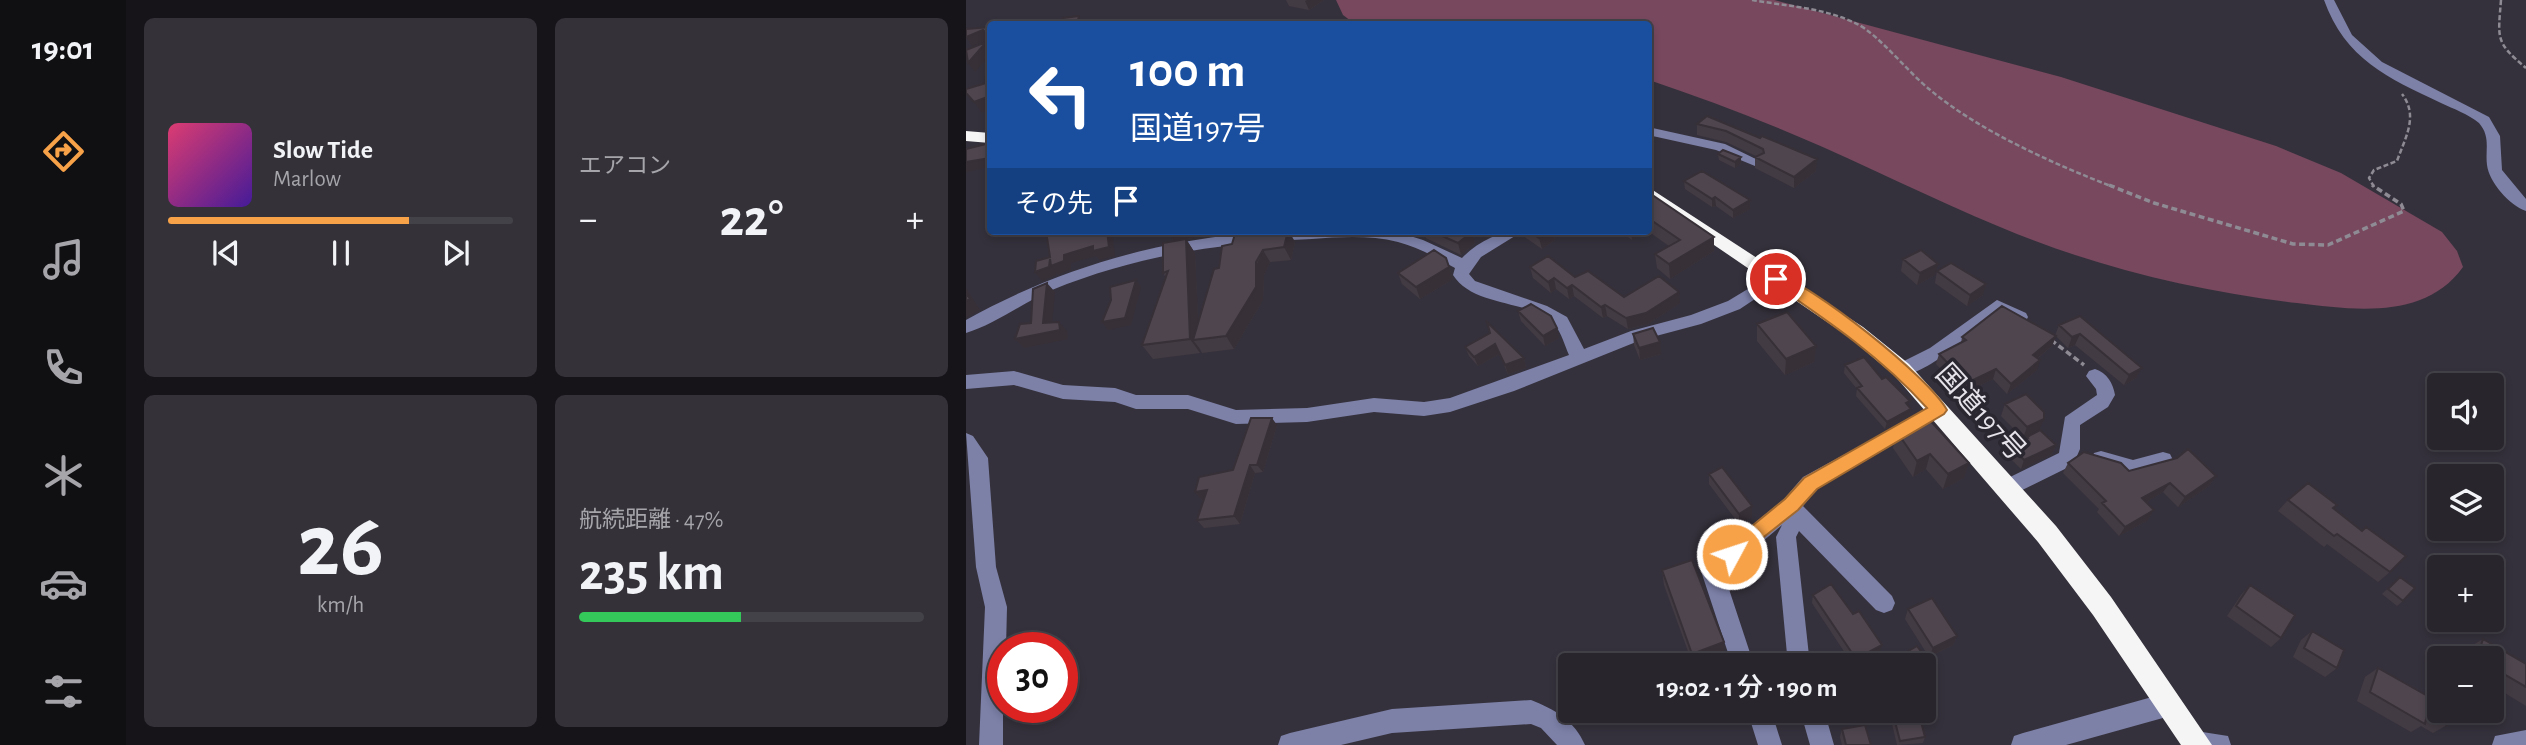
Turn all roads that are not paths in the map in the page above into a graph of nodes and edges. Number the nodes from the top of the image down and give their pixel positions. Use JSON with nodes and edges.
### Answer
{"nodes":[{"id":1,"x":2329,"y":0,"type":"edge"},
{"id":2,"x":1652,"y":132,"type":"edge"},
{"id":3,"x":966,"y":136,"type":"edge"},
{"id":4,"x":987,"y":138,"type":"edge"},
{"id":5,"x":1755,"y":162,"type":"edge"},
{"id":6,"x":1652,"y":195,"type":"edge"},
{"id":7,"x":2526,"y":206,"type":"edge"},
{"id":8,"x":1292,"y":235,"type":"edge"},
{"id":9,"x":1391,"y":235,"type":"edge"},
{"id":10,"x":1509,"y":235,"type":"edge"},
{"id":11,"x":1463,"y":266,"type":"junction"},
{"id":12,"x":1776,"y":279,"type":"junction"},
{"id":13,"x":2025,"y":319,"type":"edge"},
{"id":14,"x":966,"y":327,"type":"edge"},
{"id":15,"x":1579,"y":356,"type":"junction"},
{"id":16,"x":1902,"y":370,"type":"junction"},
{"id":17,"x":2095,"y":376,"type":"road end"},
{"id":18,"x":966,"y":382,"type":"edge"},
{"id":19,"x":1939,"y":410,"type":"junction"},
{"id":20,"x":966,"y":441,"type":"edge"},
{"id":21,"x":2071,"y":449,"type":"junction"},
{"id":22,"x":2163,"y":460,"type":"edge"},
{"id":23,"x":2007,"y":488,"type":"junction"},
{"id":24,"x":1794,"y":510,"type":"junction"},
{"id":25,"x":1884,"y":603,"type":"dead end"},
{"id":26,"x":1740,"y":653,"type":"edge"},
{"id":27,"x":1798,"y":653,"type":"edge"},
{"id":28,"x":2170,"y":704,"type":"junction"},
{"id":29,"x":1763,"y":723,"type":"edge"},
{"id":30,"x":1816,"y":723,"type":"edge"},
{"id":31,"x":2526,"y":742,"type":"edge"},
{"id":32,"x":2204,"y":744,"type":"edge"},
{"id":33,"x":991,"y":745,"type":"edge"},
{"id":34,"x":1290,"y":745,"type":"edge"},
{"id":35,"x":1573,"y":745,"type":"edge"},
{"id":36,"x":1770,"y":745,"type":"edge"},
{"id":37,"x":1822,"y":745,"type":"edge"},
{"id":38,"x":2023,"y":745,"type":"edge"},
{"id":39,"x":2504,"y":745,"type":"edge"}],
"edges":[{"from":1,"to":7,"type":"street"},
{"from":2,"to":5,"type":"street"},
{"from":3,"to":4,"type":"highway"},
{"from":6,"to":12,"type":"highway","name":"国道197号"},
{"from":8,"to":14,"type":"street"},
{"from":9,"to":11,"type":"street"},
{"from":10,"to":11,"type":"street"},
{"from":11,"to":15,"type":"street"},
{"from":12,"to":15,"type":"street"},
{"from":12,"to":16,"type":"highway","name":"国道197号"},
{"from":13,"to":16,"type":"street"},
{"from":15,"to":18,"type":"street"},
{"from":16,"to":19,"type":"highway","name":"国道197号"},
{"from":17,"to":21,"type":"street"},
{"from":19,"to":23,"type":"highway","name":"国道197号"},
{"from":19,"to":24,"type":"street"},
{"from":20,"to":33,"type":"street"},
{"from":21,"to":22,"type":"street"},
{"from":21,"to":23,"type":"street"},
{"from":23,"to":28,"type":"highway","name":"国道197号"},
{"from":24,"to":25,"type":"street"},
{"from":24,"to":26,"type":"street"},
{"from":24,"to":27,"type":"street"},
{"from":28,"to":32,"type":"highway","name":"国道197号"},
{"from":28,"to":38,"type":"street"},
{"from":29,"to":36,"type":"street"},
{"from":30,"to":37,"type":"street"},
{"from":31,"to":39,"type":"street"},
{"from":34,"to":35,"type":"street"}]}
